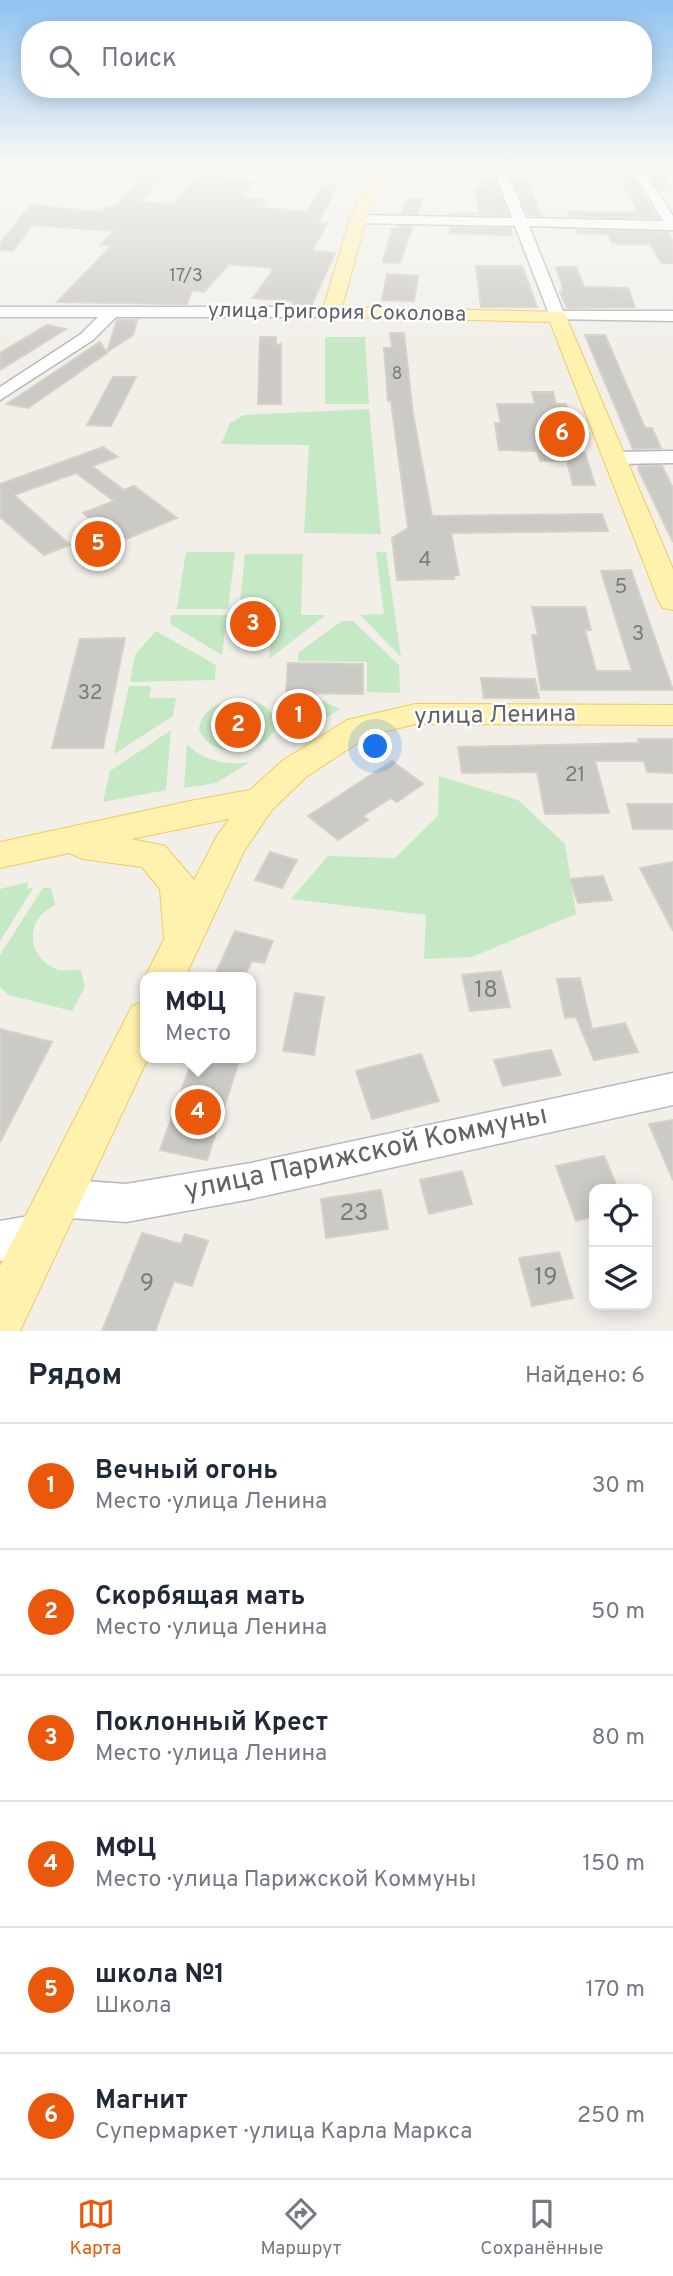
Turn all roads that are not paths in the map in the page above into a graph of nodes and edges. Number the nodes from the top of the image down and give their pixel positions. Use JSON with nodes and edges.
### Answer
{"nodes":[{"id":1,"x":356,"y":226,"type":"edge"},
{"id":2,"x":523,"y":226,"type":"edge"},
{"id":3,"x":113,"y":311,"type":"junction"},
{"id":4,"x":0,"y":312,"type":"edge"},
{"id":5,"x":331,"y":312,"type":"junction"},
{"id":6,"x":556,"y":316,"type":"junction"},
{"id":7,"x":673,"y":316,"type":"edge"},
{"id":8,"x":0,"y":395,"type":"edge"},
{"id":9,"x":673,"y":457,"type":"edge"},
{"id":10,"x":616,"y":458,"type":"junction"},
{"id":11,"x":673,"y":602,"type":"edge"},
{"id":12,"x":673,"y":715,"type":"edge"},
{"id":13,"x":260,"y":801,"type":"junction"},
{"id":14,"x":54,"y":844,"type":"junction"},
{"id":15,"x":0,"y":855,"type":"edge"},
{"id":16,"x":183,"y":940,"type":"junction"},
{"id":17,"x":167,"y":972,"type":"edge"},
{"id":18,"x":140,"y":1027,"type":"edge"},
{"id":19,"x":673,"y":1089,"type":"edge"},
{"id":20,"x":32,"y":1224,"type":"edge"},
{"id":21,"x":0,"y":1319,"type":"edge"}],
"edges":[{"from":1,"to":5,"type":"main road"},
{"from":2,"to":6,"type":"street"},
{"from":3,"to":4,"type":"street","name":"улица Григория Соколова"},
{"from":3,"to":5,"type":"street","name":"улица Григория Соколова"},
{"from":3,"to":8,"type":"street"},
{"from":5,"to":6,"type":"main road","name":"улица Григория Соколова"},
{"from":6,"to":7,"type":"street","name":"улица Григория Соколова"},
{"from":6,"to":10,"type":"main road"},
{"from":9,"to":10,"type":"street"},
{"from":10,"to":11,"type":"main road"},
{"from":12,"to":13,"type":"main road","name":"улица Ленина"},
{"from":13,"to":14,"type":"main road"},
{"from":13,"to":16,"type":"main road","name":"улица Ленина"},
{"from":14,"to":15,"type":"main road"},
{"from":14,"to":16,"type":"main road"},
{"from":16,"to":17,"type":"main road","name":"улица Ленина"},
{"from":18,"to":20,"type":"main road"},
{"from":19,"to":20,"type":"street","name":"улица Парижской Коммуны"},
{"from":20,"to":21,"type":"main road"}]}
